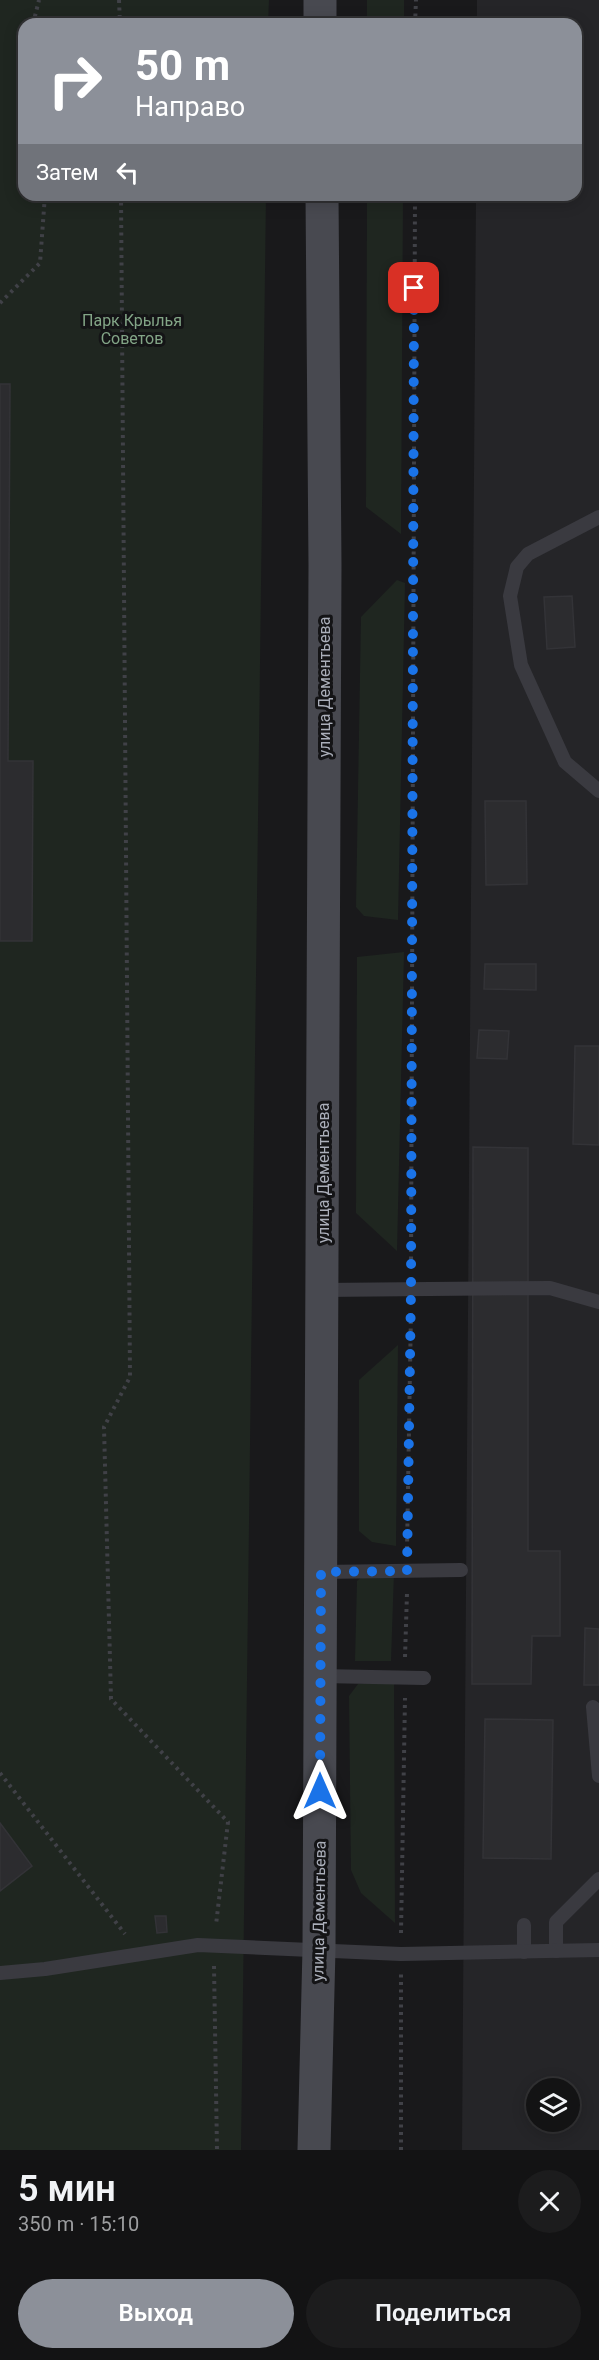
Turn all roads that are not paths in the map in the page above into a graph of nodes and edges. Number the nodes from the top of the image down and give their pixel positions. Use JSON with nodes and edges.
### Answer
{"nodes":[{"id":1,"x":320,"y":0,"type":"edge"},
{"id":2,"x":320,"y":18,"type":"edge"},
{"id":3,"x":322,"y":201,"type":"edge"},
{"id":4,"x":599,"y":517,"type":"edge"},
{"id":5,"x":599,"y":791,"type":"edge"},
{"id":6,"x":322,"y":1290,"type":"junction"},
{"id":7,"x":599,"y":1302,"type":"edge"},
{"id":8,"x":461,"y":1570,"type":"dead end"},
{"id":9,"x":321,"y":1572,"type":"junction"},
{"id":10,"x":321,"y":1676,"type":"junction"},
{"id":11,"x":424,"y":1678,"type":"dead end"},
{"id":12,"x":593,"y":1707,"type":"dead end"},
{"id":13,"x":599,"y":1776,"type":"edge"},
{"id":14,"x":599,"y":1879,"type":"edge"},
{"id":15,"x":524,"y":1925,"type":"dead end"},
{"id":16,"x":319,"y":1949,"type":"junction"},
{"id":17,"x":599,"y":1950,"type":"edge"},
{"id":18,"x":556,"y":1951,"type":"junction"},
{"id":19,"x":524,"y":1952,"type":"junction"},
{"id":20,"x":0,"y":1973,"type":"edge"},
{"id":21,"x":314,"y":2150,"type":"edge"}],
"edges":[{"from":1,"to":2,"type":"main road"},
{"from":3,"to":6,"type":"main road","name":"улица Дементьева"},
{"from":4,"to":5,"type":"lane"},
{"from":6,"to":7,"type":"lane"},
{"from":6,"to":9,"type":"main road","name":"улица Дементьева"},
{"from":8,"to":9,"type":"lane"},
{"from":9,"to":10,"type":"main road","name":"улица Дементьева"},
{"from":10,"to":11,"type":"lane"},
{"from":10,"to":16,"type":"main road","name":"улица Дементьева"},
{"from":12,"to":13,"type":"lane"},
{"from":14,"to":18,"type":"lane"},
{"from":15,"to":19,"type":"lane"},
{"from":16,"to":19,"type":"lane"},
{"from":16,"to":20,"type":"lane"},
{"from":16,"to":21,"type":"main road","name":"улица Дементьева"},
{"from":17,"to":18,"type":"lane"},
{"from":18,"to":19,"type":"lane"}]}
